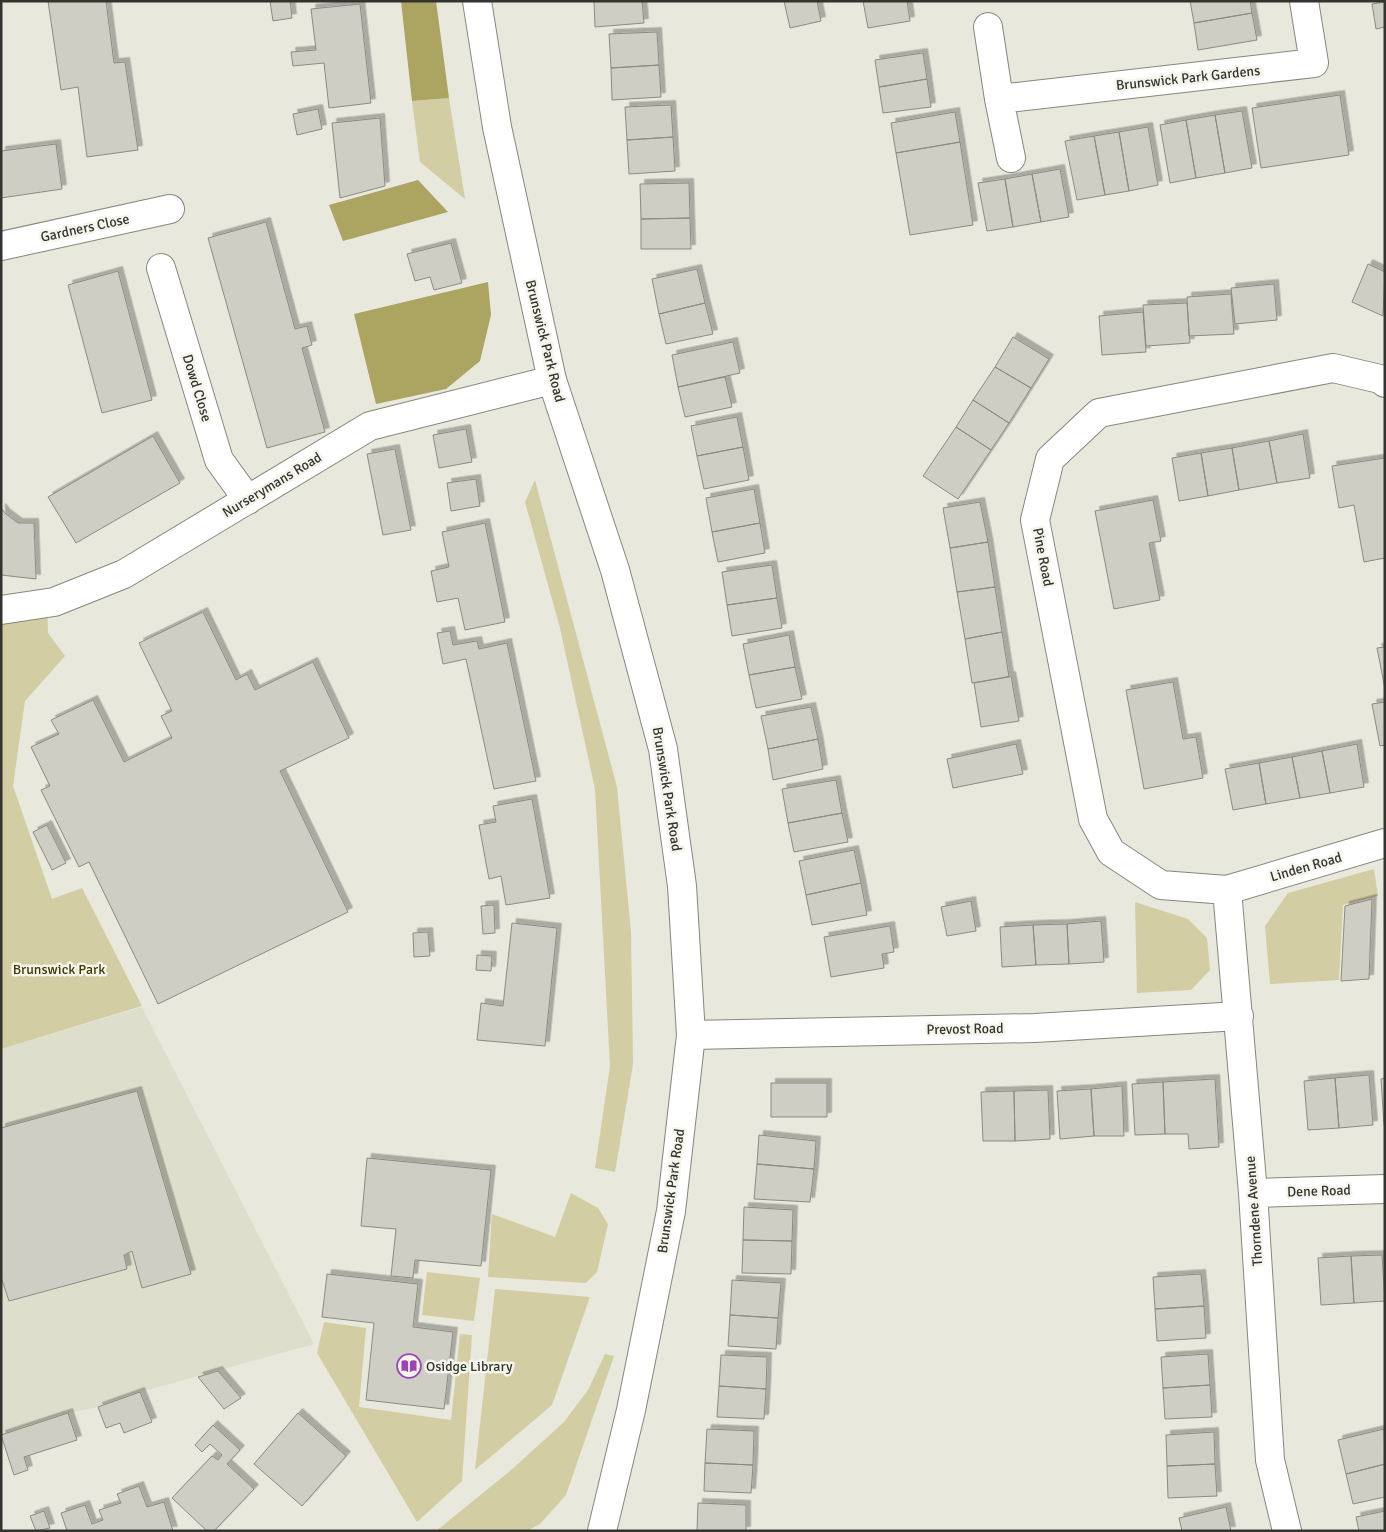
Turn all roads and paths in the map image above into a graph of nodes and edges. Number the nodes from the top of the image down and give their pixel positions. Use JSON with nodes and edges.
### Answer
{"nodes":[{"id":1,"x":477,"y":1,"type":"edge"},
{"id":2,"x":1304,"y":1,"type":"edge"},
{"id":3,"x":988,"y":27,"type":"dead end"},
{"id":4,"x":999,"y":99,"type":"junction"},
{"id":5,"x":1011,"y":158,"type":"dead end"},
{"id":6,"x":170,"y":209,"type":"dead end"},
{"id":7,"x":1,"y":246,"type":"edge"},
{"id":8,"x":161,"y":268,"type":"dead end"},
{"id":9,"x":552,"y":380,"type":"junction"},
{"id":10,"x":1385,"y":383,"type":"edge"},
{"id":11,"x":248,"y":500,"type":"junction"},
{"id":12,"x":1,"y":610,"type":"edge"},
{"id":13,"x":1385,"y":843,"type":"edge"},
{"id":14,"x":1227,"y":890,"type":"junction"},
{"id":15,"x":1239,"y":1016,"type":"junction"},
{"id":16,"x":691,"y":1035,"type":"junction"},
{"id":17,"x":1385,"y":1189,"type":"edge"},
{"id":18,"x":1254,"y":1193,"type":"junction"},
{"id":19,"x":602,"y":1531,"type":"edge"},
{"id":20,"x":1287,"y":1531,"type":"edge"}],
"edges":[{"from":1,"to":9,"type":"street","name":"Brunswick Park Road"},
{"from":2,"to":4,"type":"street","name":"Brunswick Park Gardens"},
{"from":3,"to":4,"type":"street"},
{"from":4,"to":5,"type":"street"},
{"from":6,"to":7,"type":"street","name":"Gardners Close"},
{"from":8,"to":11,"type":"street","name":"Dowd Close"},
{"from":9,"to":11,"type":"street","name":"Nurserymans Road"},
{"from":9,"to":16,"type":"street","name":"Brunswick Park Road"},
{"from":10,"to":14,"type":"street","name":"Pine Road"},
{"from":11,"to":12,"type":"street","name":"Nurserymans Road"},
{"from":13,"to":14,"type":"street","name":"Linden Road"},
{"from":14,"to":15,"type":"street","name":"Thorndene Avenue"},
{"from":15,"to":16,"type":"street","name":"Prevost Road"},
{"from":15,"to":18,"type":"street","name":"Thorndene Avenue"},
{"from":16,"to":19,"type":"street","name":"Brunswick Park Road"},
{"from":17,"to":18,"type":"street","name":"Dene Road"},
{"from":18,"to":20,"type":"street","name":"Thorndene Avenue"}]}
